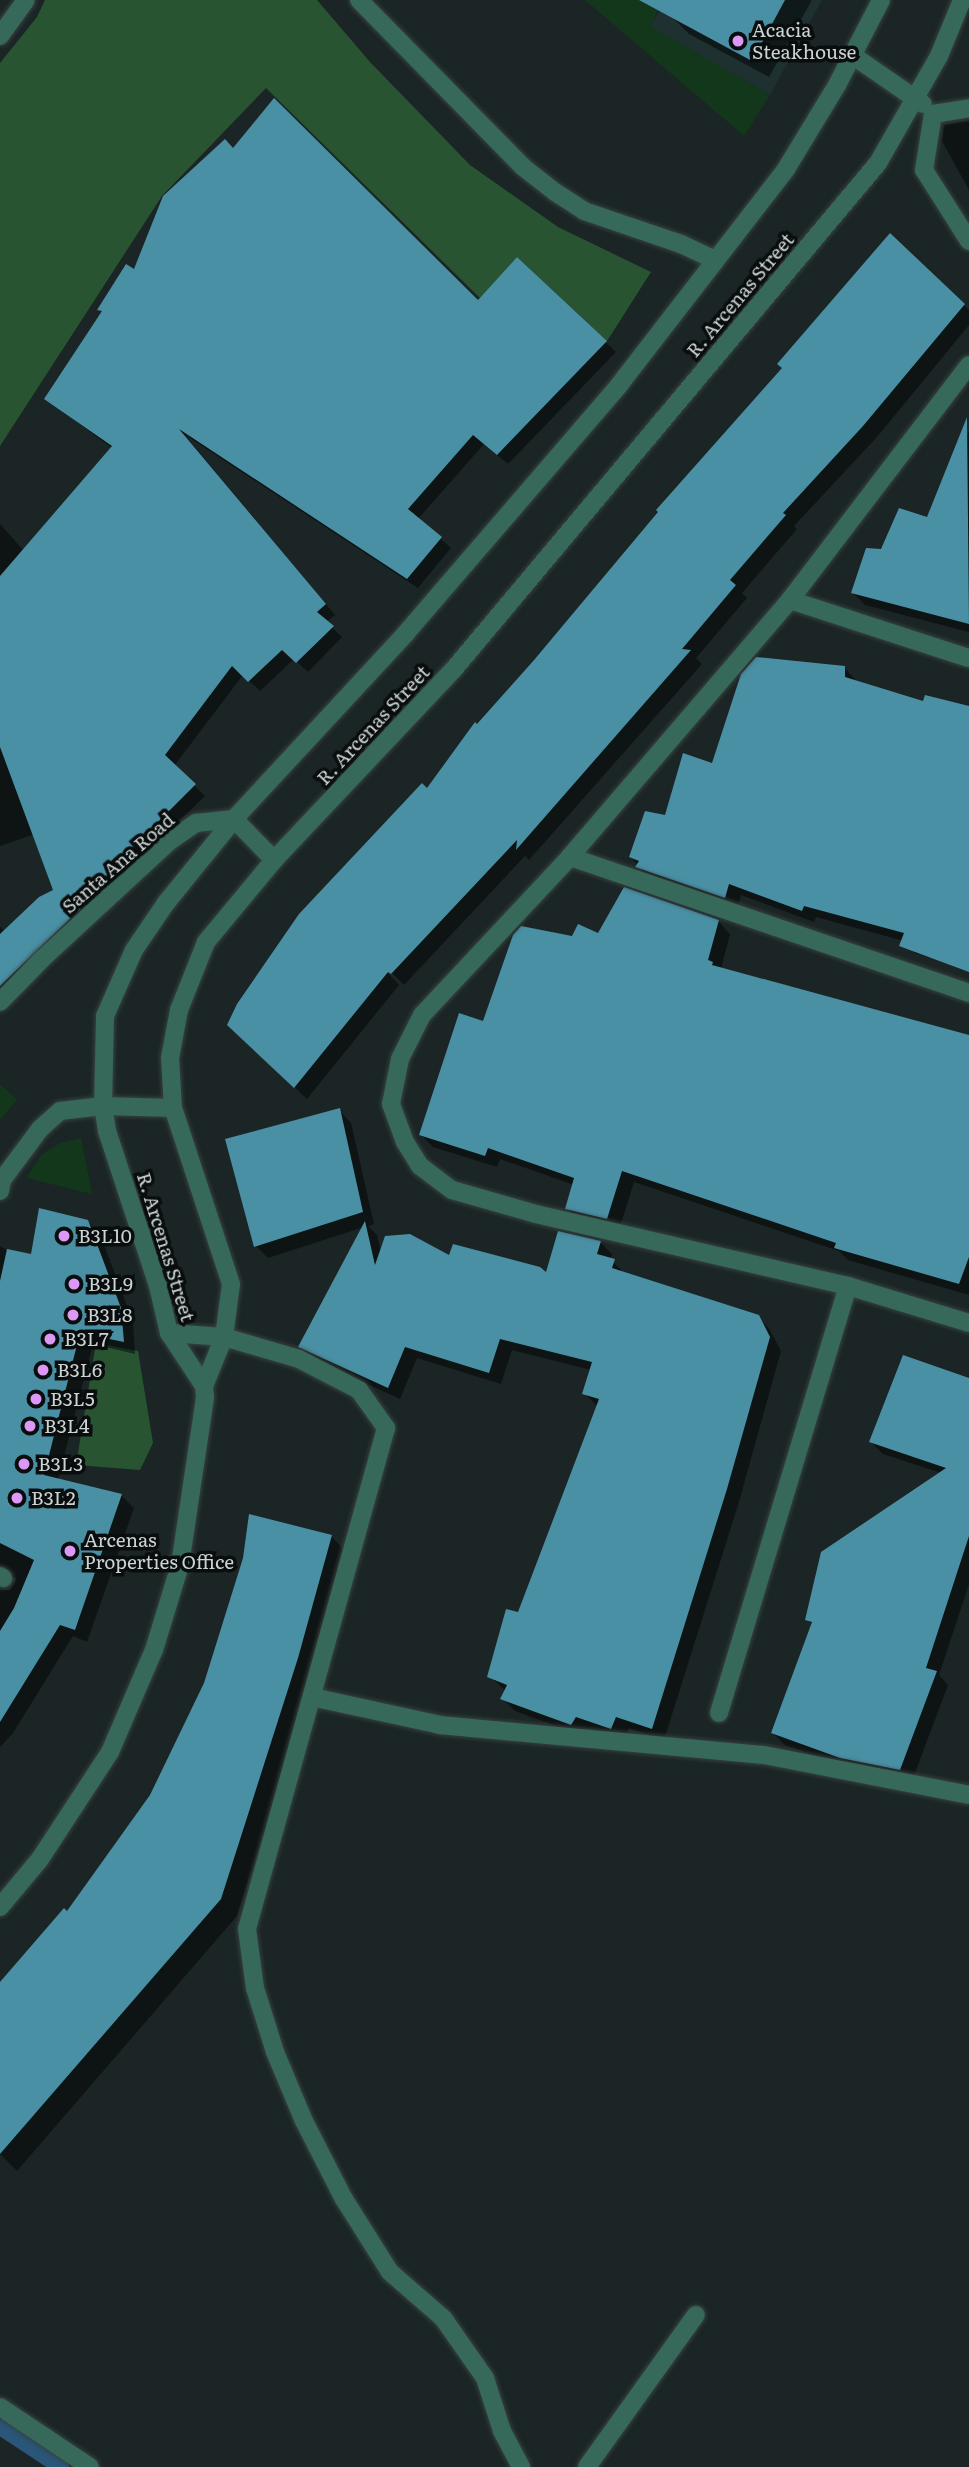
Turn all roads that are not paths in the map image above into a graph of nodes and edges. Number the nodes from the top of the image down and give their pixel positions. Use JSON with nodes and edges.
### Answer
{"nodes":[{"id":1,"x":26,"y":0,"type":"edge"},
{"id":2,"x":359,"y":0,"type":"edge"},
{"id":3,"x":881,"y":0,"type":"edge"},
{"id":4,"x":962,"y":0,"type":"edge"},
{"id":5,"x":0,"y":36,"type":"edge"},
{"id":6,"x":852,"y":55,"type":"junction"},
{"id":7,"x":915,"y":96,"type":"junction"},
{"id":8,"x":969,"y":108,"type":"edge"},
{"id":9,"x":933,"y":114,"type":"junction"},
{"id":10,"x":969,"y":241,"type":"edge"},
{"id":11,"x":716,"y":260,"type":"junction"},
{"id":12,"x":969,"y":365,"type":"edge"},
{"id":13,"x":790,"y":600,"type":"junction"},
{"id":14,"x":969,"y":658,"type":"edge"},
{"id":15,"x":234,"y":819,"type":"junction"},
{"id":16,"x":569,"y":858,"type":"junction"},
{"id":17,"x":274,"y":860,"type":"junction"},
{"id":18,"x":969,"y":993,"type":"edge"},
{"id":19,"x":0,"y":1002,"type":"edge"},
{"id":20,"x":103,"y":1106,"type":"junction"},
{"id":21,"x":173,"y":1108,"type":"junction"},
{"id":22,"x":0,"y":1191,"type":"edge"},
{"id":23,"x":848,"y":1286,"type":"junction"},
{"id":24,"x":969,"y":1323,"type":"edge"},
{"id":25,"x":169,"y":1333,"type":"junction"},
{"id":26,"x":225,"y":1337,"type":"junction"},
{"id":27,"x":205,"y":1392,"type":"junction"},
{"id":28,"x":312,"y":1697,"type":"junction"},
{"id":29,"x":719,"y":1713,"type":"dead end"},
{"id":30,"x":969,"y":1796,"type":"edge"},
{"id":31,"x":0,"y":1907,"type":"edge"},
{"id":32,"x":696,"y":2315,"type":"dead end"},
{"id":33,"x":0,"y":2407,"type":"edge"},
{"id":34,"x":90,"y":2467,"type":"edge"},
{"id":35,"x":521,"y":2467,"type":"edge"},
{"id":36,"x":587,"y":2467,"type":"edge"}],
"edges":[{"from":1,"to":5,"type":"street"},
{"from":2,"to":11,"type":"street"},
{"from":3,"to":6,"type":"street","name":"R. Arcenas Street"},
{"from":4,"to":7,"type":"street","name":"R. Arcenas Street"},
{"from":6,"to":7,"type":"street"},
{"from":6,"to":11,"type":"street","name":"R. Arcenas Street"},
{"from":7,"to":9,"type":"street"},
{"from":7,"to":17,"type":"street","name":"R. Arcenas Street"},
{"from":8,"to":9,"type":"street"},
{"from":9,"to":10,"type":"street"},
{"from":11,"to":15,"type":"street","name":"R. Arcenas Street"},
{"from":12,"to":13,"type":"street"},
{"from":13,"to":14,"type":"street"},
{"from":13,"to":16,"type":"street"},
{"from":15,"to":17,"type":"street"},
{"from":15,"to":19,"type":"street","name":"Santa Ana Road"},
{"from":15,"to":20,"type":"street","name":"R. Arcenas Street"},
{"from":16,"to":18,"type":"street"},
{"from":16,"to":23,"type":"street"},
{"from":17,"to":21,"type":"street","name":"R. Arcenas Street"},
{"from":20,"to":21,"type":"street"},
{"from":20,"to":22,"type":"street"},
{"from":20,"to":25,"type":"street","name":"R. Arcenas Street"},
{"from":21,"to":26,"type":"street","name":"R. Arcenas Street"},
{"from":23,"to":24,"type":"street"},
{"from":23,"to":29,"type":"street"},
{"from":25,"to":26,"type":"street"},
{"from":25,"to":27,"type":"street","name":"R. Arcenas Street"},
{"from":26,"to":27,"type":"street","name":"R. Arcenas Street"},
{"from":26,"to":28,"type":"street"},
{"from":27,"to":31,"type":"street","name":"R. Arcenas Street"},
{"from":28,"to":30,"type":"street"},
{"from":28,"to":35,"type":"street"},
{"from":32,"to":36,"type":"street"},
{"from":33,"to":34,"type":"street"}]}
